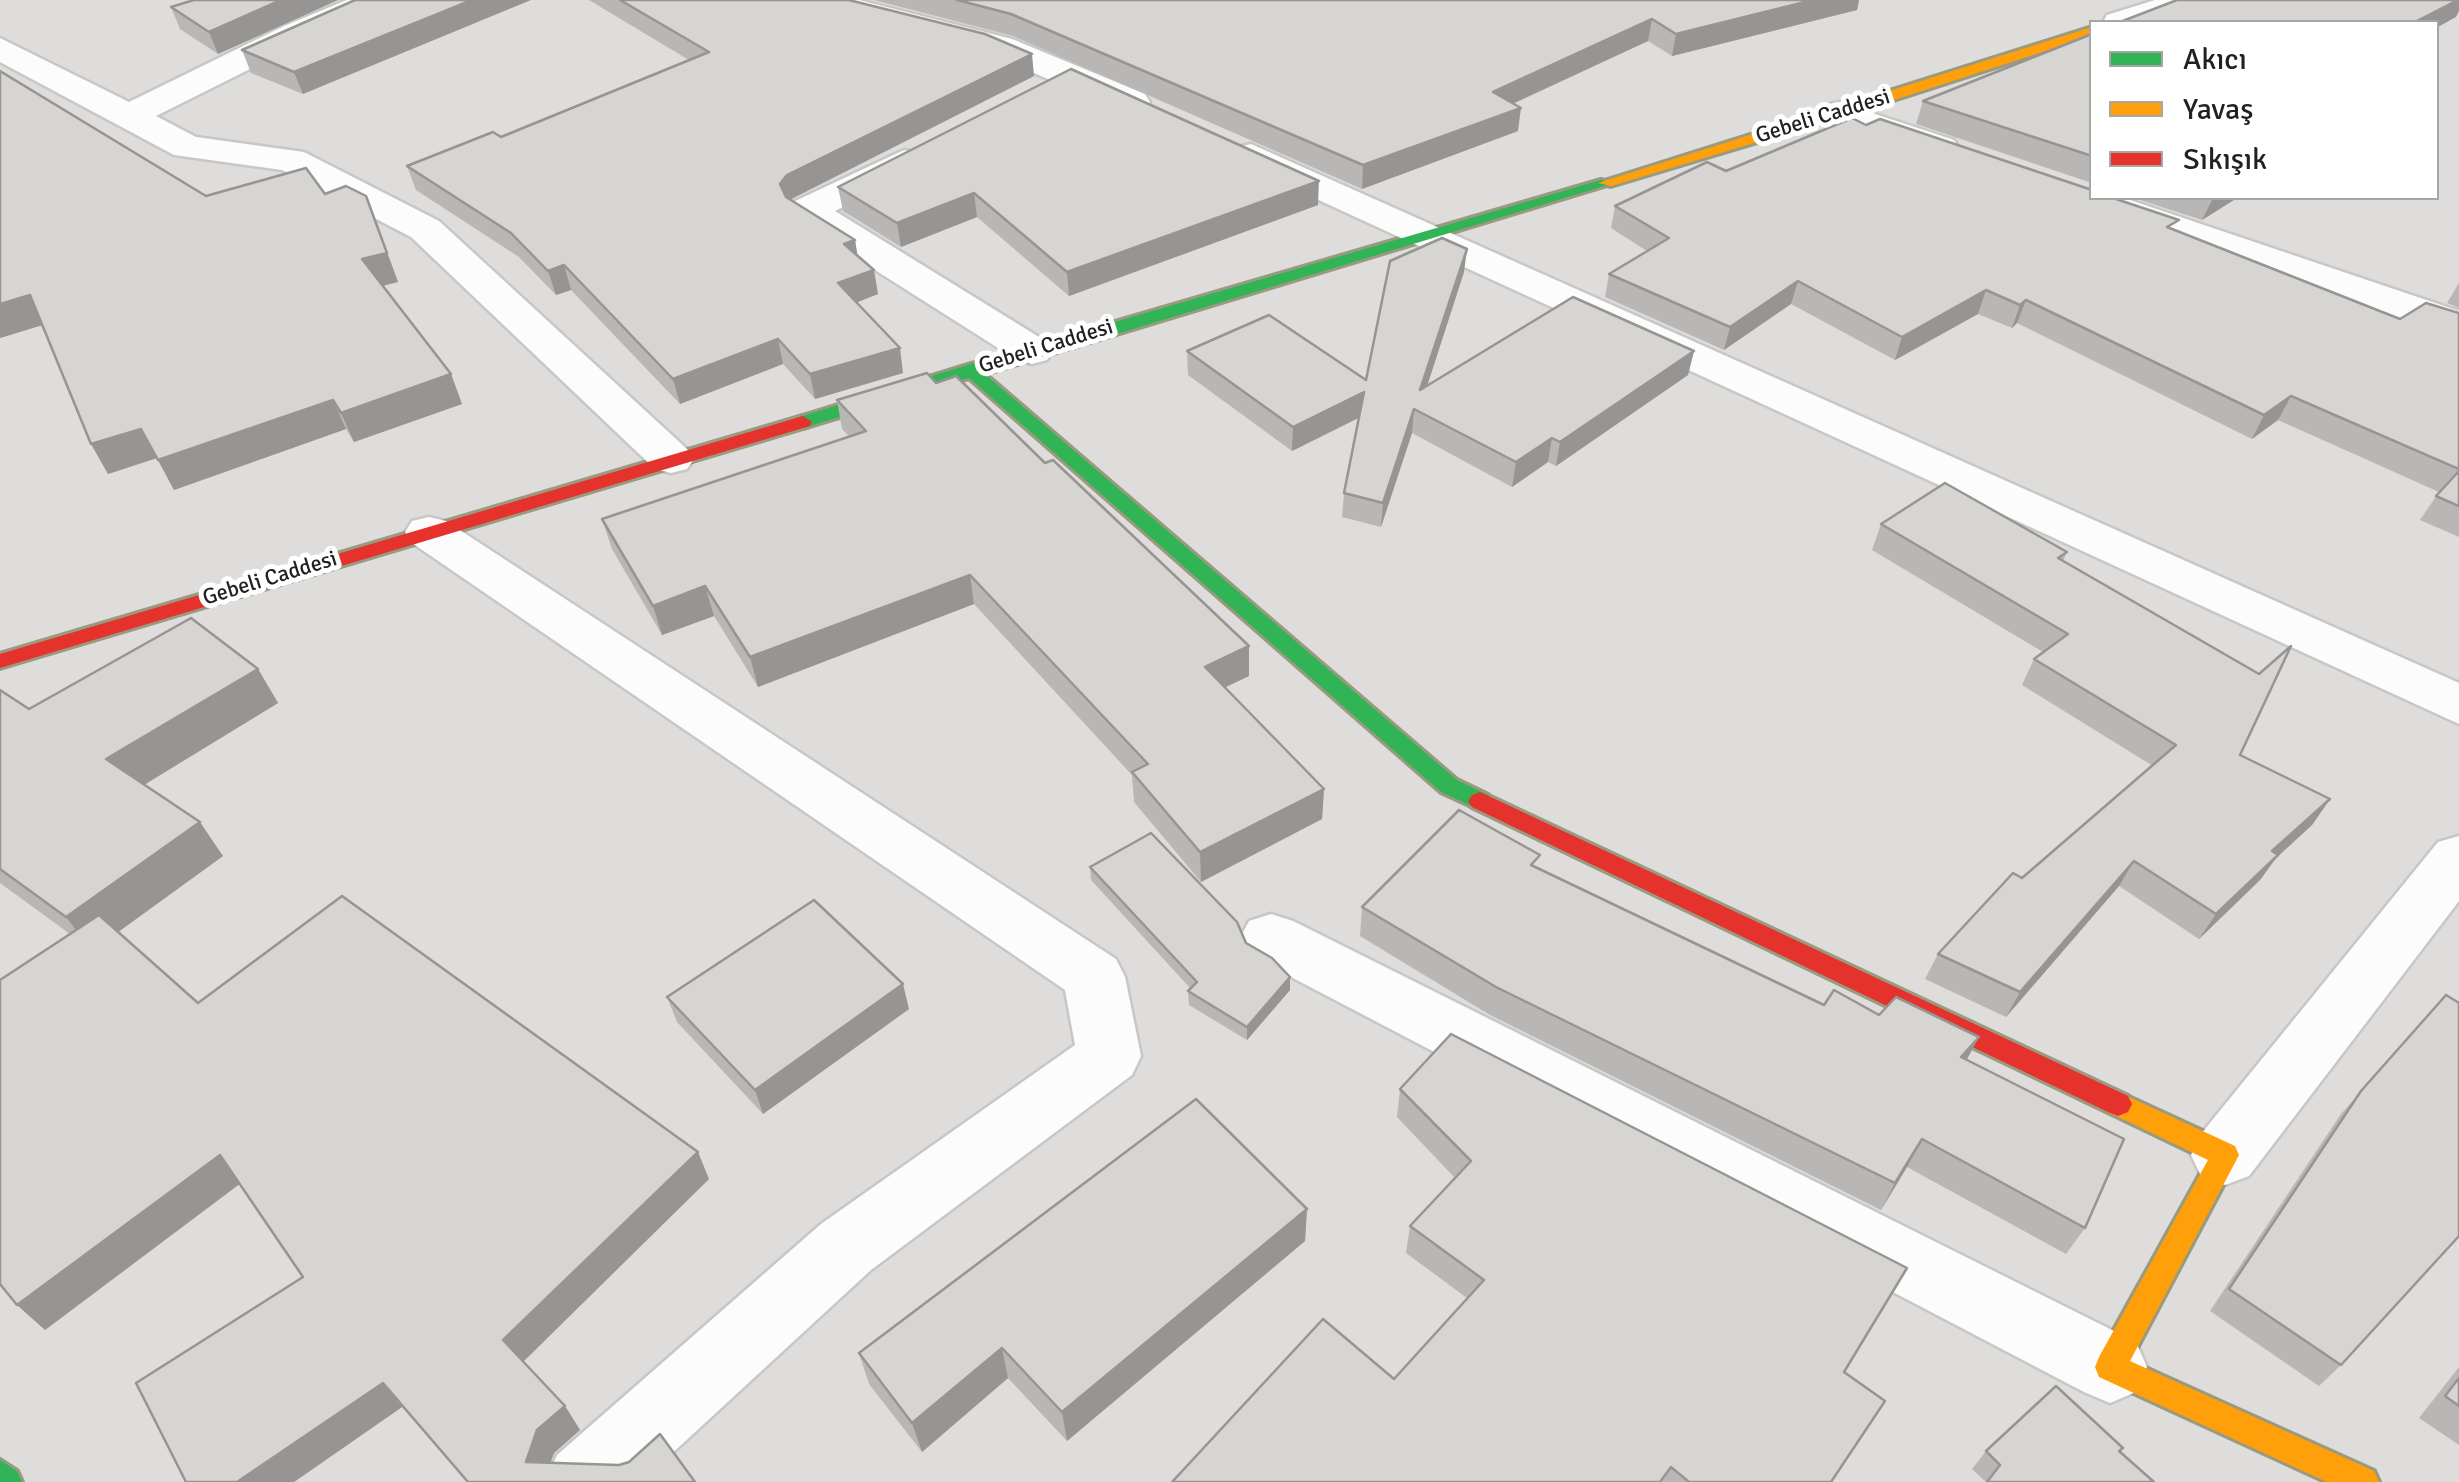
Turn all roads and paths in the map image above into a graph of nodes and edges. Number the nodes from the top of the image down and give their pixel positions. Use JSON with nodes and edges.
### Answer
{"nodes":[{"id":1,"x":375,"y":0,"type":"edge"},
{"id":2,"x":820,"y":0,"type":"edge"},
{"id":3,"x":2188,"y":0,"type":"edge"},
{"id":4,"x":2125,"y":20,"type":"edge"},
{"id":5,"x":2089,"y":32,"type":"edge"},
{"id":6,"x":0,"y":48,"type":"edge"},
{"id":7,"x":1071,"y":75,"type":"junction"},
{"id":8,"x":1036,"y":93,"type":"edge"},
{"id":9,"x":1839,"y":113,"type":"junction"},
{"id":10,"x":1160,"y":114,"type":"edge"},
{"id":11,"x":128,"y":116,"type":"junction"},
{"id":12,"x":1214,"y":138,"type":"edge"},
{"id":13,"x":930,"y":147,"type":"edge"},
{"id":14,"x":1970,"y":158,"type":"edge"},
{"id":15,"x":2063,"y":190,"type":"edge"},
{"id":16,"x":2089,"y":199,"type":"edge"},
{"id":17,"x":2092,"y":200,"type":"edge"},
{"id":18,"x":1428,"y":234,"type":"junction"},
{"id":19,"x":2459,"y":284,"type":"edge"},
{"id":20,"x":2417,"y":310,"type":"junction"},
{"id":21,"x":2459,"y":326,"type":"edge"},
{"id":22,"x":1032,"y":351,"type":"junction"},
{"id":23,"x":970,"y":370,"type":"junction"},
{"id":24,"x":671,"y":459,"type":"junction"},
{"id":25,"x":429,"y":532,"type":"junction"},
{"id":26,"x":0,"y":661,"type":"edge"},
{"id":27,"x":2459,"y":706,"type":"edge"},
{"id":28,"x":2459,"y":858,"type":"edge"},
{"id":29,"x":1271,"y":938,"type":"dead end"},
{"id":30,"x":2225,"y":1155,"type":"junction"},
{"id":31,"x":2110,"y":1367,"type":"junction"},
{"id":32,"x":0,"y":1476,"type":"edge"},
{"id":33,"x":6,"y":1482,"type":"edge"},
{"id":34,"x":584,"y":1482,"type":"edge"},
{"id":35,"x":2363,"y":1482,"type":"edge"}],
"edges":[{"from":1,"to":11,"type":"street"},
{"from":2,"to":7,"type":"street"},
{"from":3,"to":4,"type":"street"},
{"from":5,"to":9,"type":"street","name":"Gebeli Caddesi"},
{"from":6,"to":11,"type":"street"},
{"from":7,"to":8,"type":"street"},
{"from":7,"to":10,"type":"street"},
{"from":9,"to":14,"type":"street"},
{"from":9,"to":18,"type":"street","name":"Gebeli Caddesi"},
{"from":11,"to":24,"type":"street"},
{"from":12,"to":18,"type":"street"},
{"from":13,"to":22,"type":"street"},
{"from":15,"to":16,"type":"street"},
{"from":17,"to":20,"type":"street"},
{"from":18,"to":22,"type":"street","name":"Gebeli Caddesi"},
{"from":18,"to":27,"type":"street"},
{"from":19,"to":20,"type":"street"},
{"from":20,"to":21,"type":"street"},
{"from":22,"to":23,"type":"street","name":"Gebeli Caddesi"},
{"from":23,"to":24,"type":"street","name":"Gebeli Caddesi"},
{"from":23,"to":30,"type":"street"},
{"from":24,"to":25,"type":"street","name":"Gebeli Caddesi"},
{"from":25,"to":26,"type":"street","name":"Gebeli Caddesi"},
{"from":25,"to":34,"type":"street"},
{"from":28,"to":30,"type":"street"},
{"from":29,"to":31,"type":"street"},
{"from":30,"to":31,"type":"street"},
{"from":31,"to":35,"type":"street"},
{"from":32,"to":33,"type":"street"}]}
